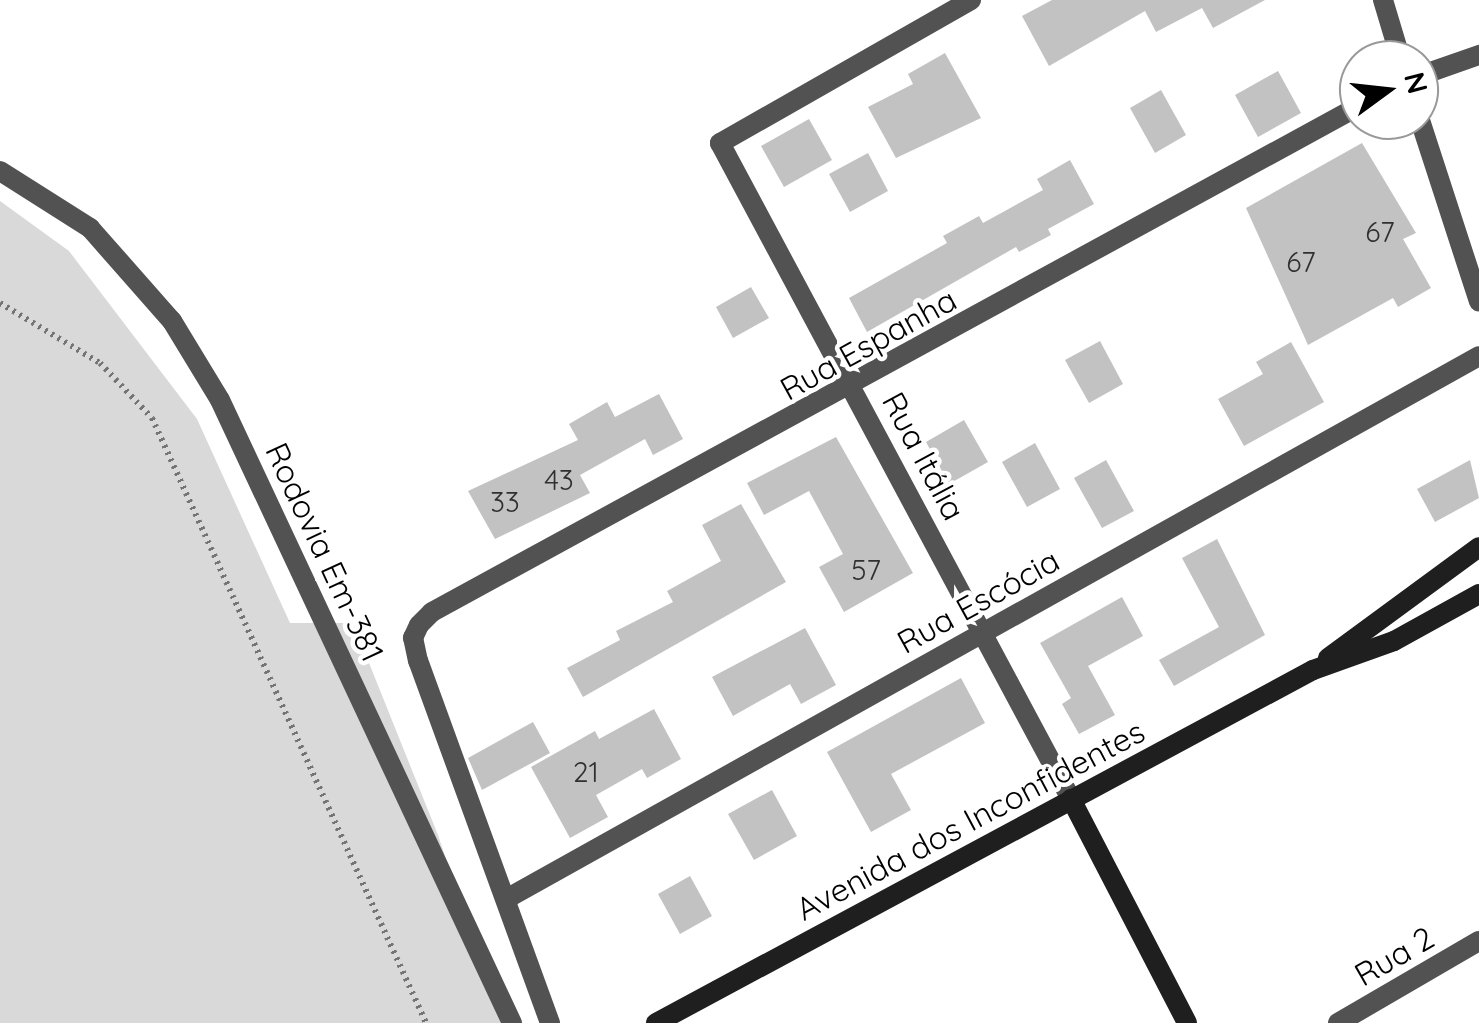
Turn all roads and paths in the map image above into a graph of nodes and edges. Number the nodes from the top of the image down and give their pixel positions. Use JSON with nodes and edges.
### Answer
{"nodes":[{"id":1,"x":971,"y":0,"type":"edge"},
{"id":2,"x":1383,"y":0,"type":"edge"},
{"id":3,"x":1395,"y":40,"type":"edge"},
{"id":4,"x":1479,"y":55,"type":"edge"},
{"id":5,"x":1439,"y":69,"type":"edge"},
{"id":6,"x":1339,"y":117,"type":"edge"},
{"id":7,"x":1426,"y":140,"type":"edge"},
{"id":8,"x":0,"y":171,"type":"edge"},
{"id":9,"x":1479,"y":302,"type":"edge"},
{"id":10,"x":0,"y":304,"type":"edge"},
{"id":11,"x":1479,"y":356,"type":"edge"},
{"id":12,"x":853,"y":387,"type":"junction"},
{"id":13,"x":1479,"y":547,"type":"edge"},
{"id":14,"x":1479,"y":594,"type":"edge"},
{"id":15,"x":985,"y":631,"type":"junction"},
{"id":16,"x":1313,"y":670,"type":"junction"},
{"id":17,"x":1071,"y":799,"type":"junction"},
{"id":18,"x":506,"y":899,"type":"junction"},
{"id":19,"x":1479,"y":941,"type":"edge"},
{"id":20,"x":426,"y":1023,"type":"edge"},
{"id":21,"x":512,"y":1023,"type":"edge"},
{"id":22,"x":550,"y":1023,"type":"edge"},
{"id":23,"x":656,"y":1023,"type":"edge"},
{"id":24,"x":1187,"y":1023,"type":"edge"},
{"id":25,"x":1338,"y":1023,"type":"edge"}],
"edges":[{"from":1,"to":12,"type":"street","name":"Rua Itália"},
{"from":2,"to":3,"type":"street"},
{"from":4,"to":5,"type":"street"},
{"from":6,"to":12,"type":"street","name":"Rua Espanha"},
{"from":7,"to":9,"type":"street"},
{"from":8,"to":21,"type":"street","name":"Rodovia Em-381"},
{"from":10,"to":20,"type":"path"},
{"from":11,"to":15,"type":"street","name":"Rua Escócia"},
{"from":12,"to":15,"type":"street","name":"Rua Itália"},
{"from":12,"to":18,"type":"street","name":"Rua Espanha"},
{"from":13,"to":16,"type":"street","name":"Avenida dos Inconfidentes"},
{"from":14,"to":16,"type":"street","name":"Avenida dos Inconfidentes"},
{"from":15,"to":17,"type":"street","name":"Rua Itália"},
{"from":15,"to":18,"type":"street","name":"Rua Escócia"},
{"from":16,"to":17,"type":"street","name":"Avenida dos Inconfidentes"},
{"from":17,"to":23,"type":"street","name":"Avenida dos Inconfidentes"},
{"from":17,"to":24,"type":"street"},
{"from":18,"to":22,"type":"street"},
{"from":19,"to":25,"type":"street","name":"Rua 2"}]}
